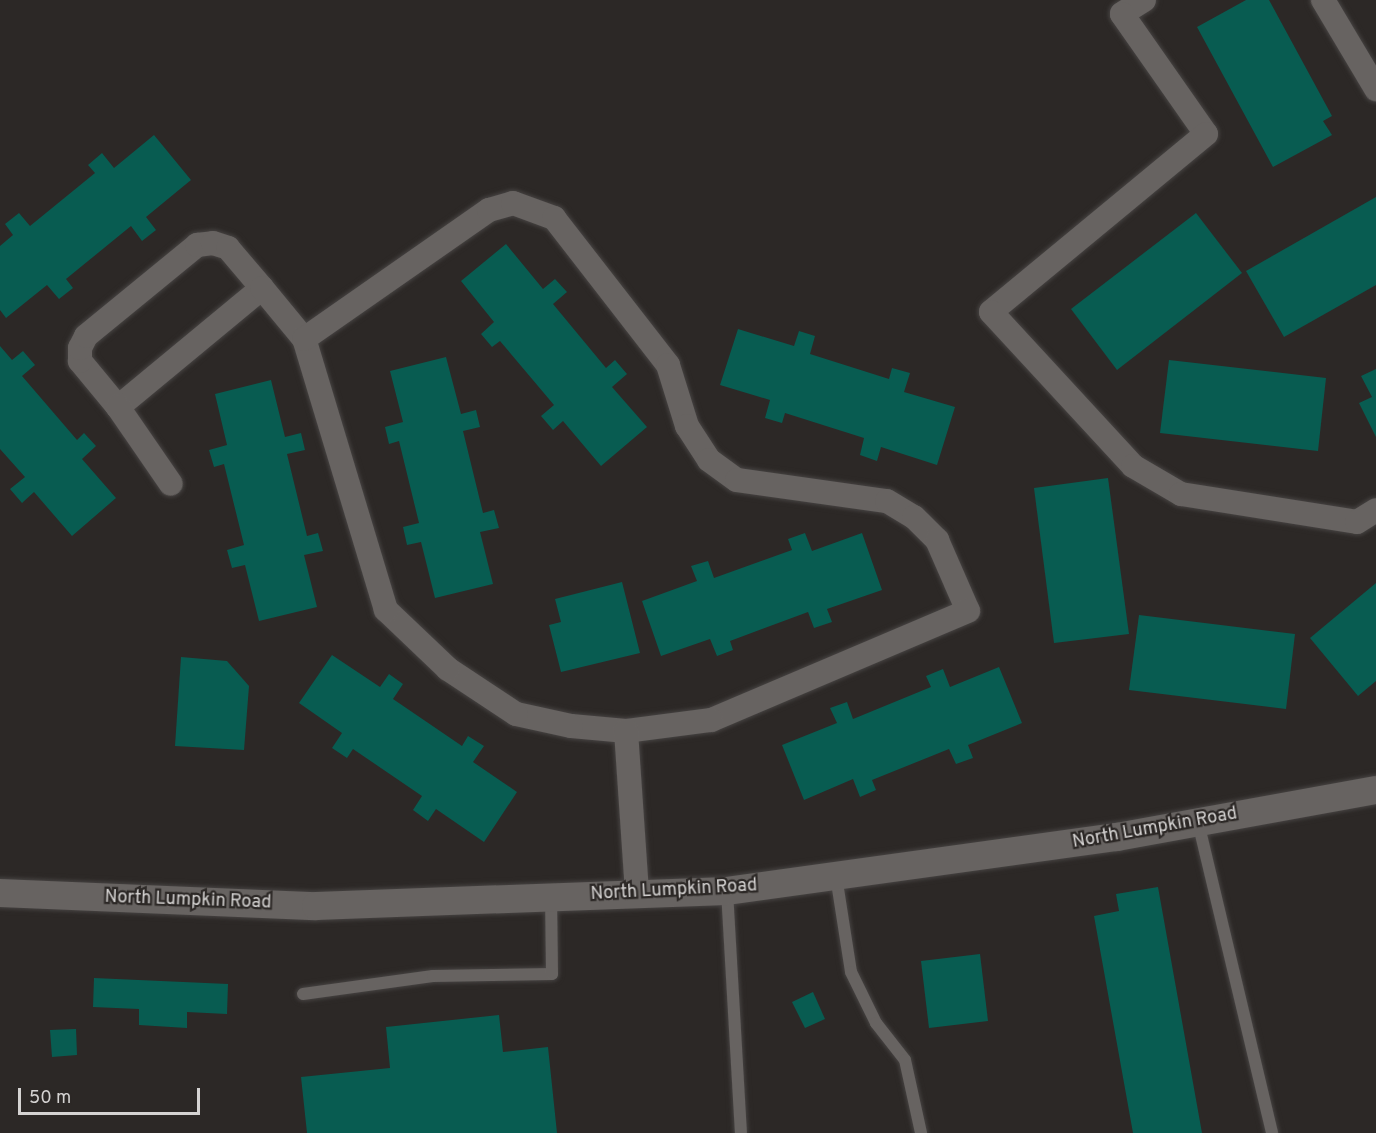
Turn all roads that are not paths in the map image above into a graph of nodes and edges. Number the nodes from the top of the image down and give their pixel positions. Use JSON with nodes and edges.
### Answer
{"nodes":[{"id":1,"x":1144,"y":0,"type":"edge"},
{"id":2,"x":1323,"y":0,"type":"edge"},
{"id":3,"x":1376,"y":89,"type":"edge"},
{"id":4,"x":262,"y":288,"type":"junction"},
{"id":5,"x":304,"y":339,"type":"junction"},
{"id":6,"x":118,"y":407,"type":"junction"},
{"id":7,"x":171,"y":484,"type":"dead end"},
{"id":8,"x":1376,"y":510,"type":"edge"},
{"id":9,"x":626,"y":731,"type":"junction"},
{"id":10,"x":1376,"y":790,"type":"edge"},
{"id":11,"x":1198,"y":822,"type":"junction"},
{"id":12,"x":836,"y":876,"type":"junction"},
{"id":13,"x":727,"y":891,"type":"junction"},
{"id":14,"x":0,"y":893,"type":"edge"},
{"id":15,"x":637,"y":894,"type":"junction"},
{"id":16,"x":551,"y":897,"type":"junction"},
{"id":17,"x":303,"y":994,"type":"dead end"},
{"id":18,"x":741,"y":1133,"type":"edge"},
{"id":19,"x":921,"y":1133,"type":"edge"},
{"id":20,"x":1272,"y":1133,"type":"edge"}],
"edges":[{"from":1,"to":8,"type":"street"},
{"from":2,"to":3,"type":"street"},
{"from":4,"to":5,"type":"street"},
{"from":4,"to":6,"type":"street"},
{"from":4,"to":6,"type":"street"},
{"from":5,"to":9,"type":"street"},
{"from":5,"to":9,"type":"street"},
{"from":6,"to":7,"type":"street"},
{"from":9,"to":15,"type":"street"},
{"from":10,"to":11,"type":"street","name":"North Lumpkin Road"},
{"from":11,"to":12,"type":"street","name":"North Lumpkin Road"},
{"from":11,"to":20,"type":"lane"},
{"from":12,"to":13,"type":"street","name":"North Lumpkin Road"},
{"from":12,"to":19,"type":"lane"},
{"from":13,"to":15,"type":"street","name":"North Lumpkin Road"},
{"from":13,"to":18,"type":"lane"},
{"from":14,"to":16,"type":"street","name":"North Lumpkin Road"},
{"from":15,"to":16,"type":"street","name":"North Lumpkin Road"},
{"from":16,"to":17,"type":"lane"}]}
